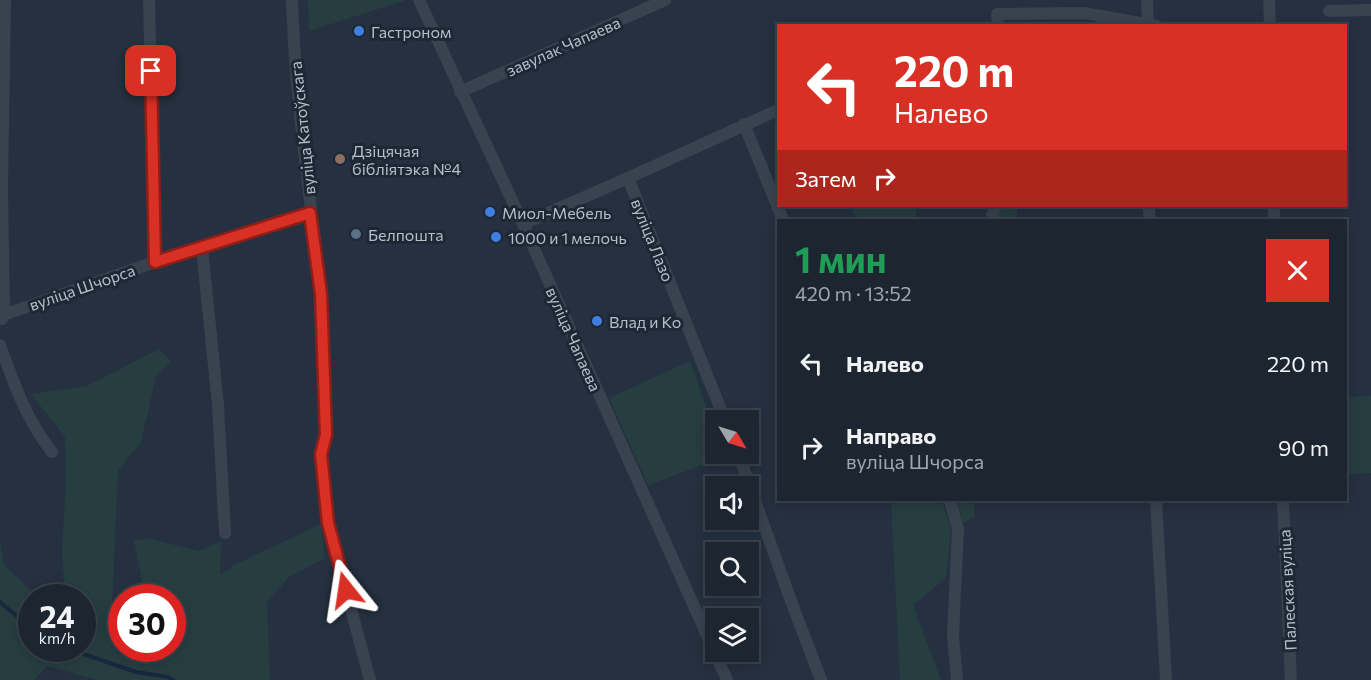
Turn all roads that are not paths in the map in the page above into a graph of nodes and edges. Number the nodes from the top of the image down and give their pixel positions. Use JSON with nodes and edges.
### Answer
{"nodes":[{"id":1,"x":5,"y":0,"type":"edge"},
{"id":2,"x":149,"y":0,"type":"edge"},
{"id":3,"x":292,"y":0,"type":"edge"},
{"id":4,"x":419,"y":0,"type":"edge"},
{"id":5,"x":665,"y":0,"type":"edge"},
{"id":6,"x":1147,"y":0,"type":"edge"},
{"id":7,"x":1269,"y":0,"type":"edge"},
{"id":8,"x":1371,"y":10,"type":"edge"},
{"id":9,"x":1329,"y":11,"type":"dead end"},
{"id":10,"x":998,"y":20,"type":"edge"},
{"id":11,"x":1145,"y":24,"type":"edge"},
{"id":12,"x":1151,"y":24,"type":"edge"},
{"id":13,"x":1270,"y":24,"type":"edge"},
{"id":14,"x":460,"y":92,"type":"junction"},
{"id":15,"x":777,"y":110,"type":"edge"},
{"id":16,"x":744,"y":124,"type":"junction"},
{"id":17,"x":628,"y":178,"type":"junction"},
{"id":18,"x":777,"y":205,"type":"edge"},
{"id":19,"x":310,"y":213,"type":"junction"},
{"id":20,"x":523,"y":224,"type":"junction"},
{"id":21,"x":202,"y":248,"type":"junction"},
{"id":22,"x":155,"y":262,"type":"junction"},
{"id":23,"x":1,"y":318,"type":"edge"},
{"id":24,"x":0,"y":345,"type":"edge"},
{"id":25,"x":721,"y":410,"type":"edge"},
{"id":26,"x":52,"y":452,"type":"dead end"},
{"id":27,"x":742,"y":464,"type":"edge"},
{"id":28,"x":950,"y":501,"type":"edge"},
{"id":29,"x":1156,"y":501,"type":"edge"},
{"id":30,"x":1283,"y":501,"type":"edge"},
{"id":31,"x":225,"y":533,"type":"dead end"},
{"id":32,"x":370,"y":680,"type":"edge"},
{"id":33,"x":727,"y":680,"type":"edge"},
{"id":34,"x":821,"y":680,"type":"edge"},
{"id":35,"x":957,"y":680,"type":"edge"},
{"id":36,"x":1166,"y":680,"type":"edge"},
{"id":37,"x":1292,"y":680,"type":"edge"}],
"edges":[{"from":1,"to":23,"type":"street"},
{"from":2,"to":22,"type":"street","name":"вуліца Шчорса"},
{"from":3,"to":19,"type":"street","name":"вуліца Катоўскага"},
{"from":4,"to":14,"type":"street","name":"вуліца Чапаева"},
{"from":5,"to":14,"type":"street","name":"завулак Чапаева"},
{"from":6,"to":12,"type":"street"},
{"from":7,"to":13,"type":"street"},
{"from":8,"to":9,"type":"street"},
{"from":10,"to":11,"type":"street"},
{"from":14,"to":20,"type":"street","name":"вуліца Чапаева"},
{"from":15,"to":16,"type":"street","name":"вуліца Лазо"},
{"from":16,"to":17,"type":"street","name":"вуліца Лазо"},
{"from":16,"to":18,"type":"street"},
{"from":17,"to":20,"type":"street"},
{"from":17,"to":25,"type":"street","name":"вуліца Лазо"},
{"from":19,"to":21,"type":"street"},
{"from":19,"to":32,"type":"street","name":"вуліца Катоўскага"},
{"from":20,"to":33,"type":"street","name":"вуліца Чапаева"},
{"from":21,"to":22,"type":"street"},
{"from":21,"to":31,"type":"street"},
{"from":22,"to":23,"type":"street","name":"вуліца Шчорса"},
{"from":24,"to":26,"type":"street"},
{"from":27,"to":34,"type":"street"},
{"from":28,"to":35,"type":"street"},
{"from":29,"to":36,"type":"street"},
{"from":30,"to":37,"type":"street","name":"Палеская вуліца"}]}
